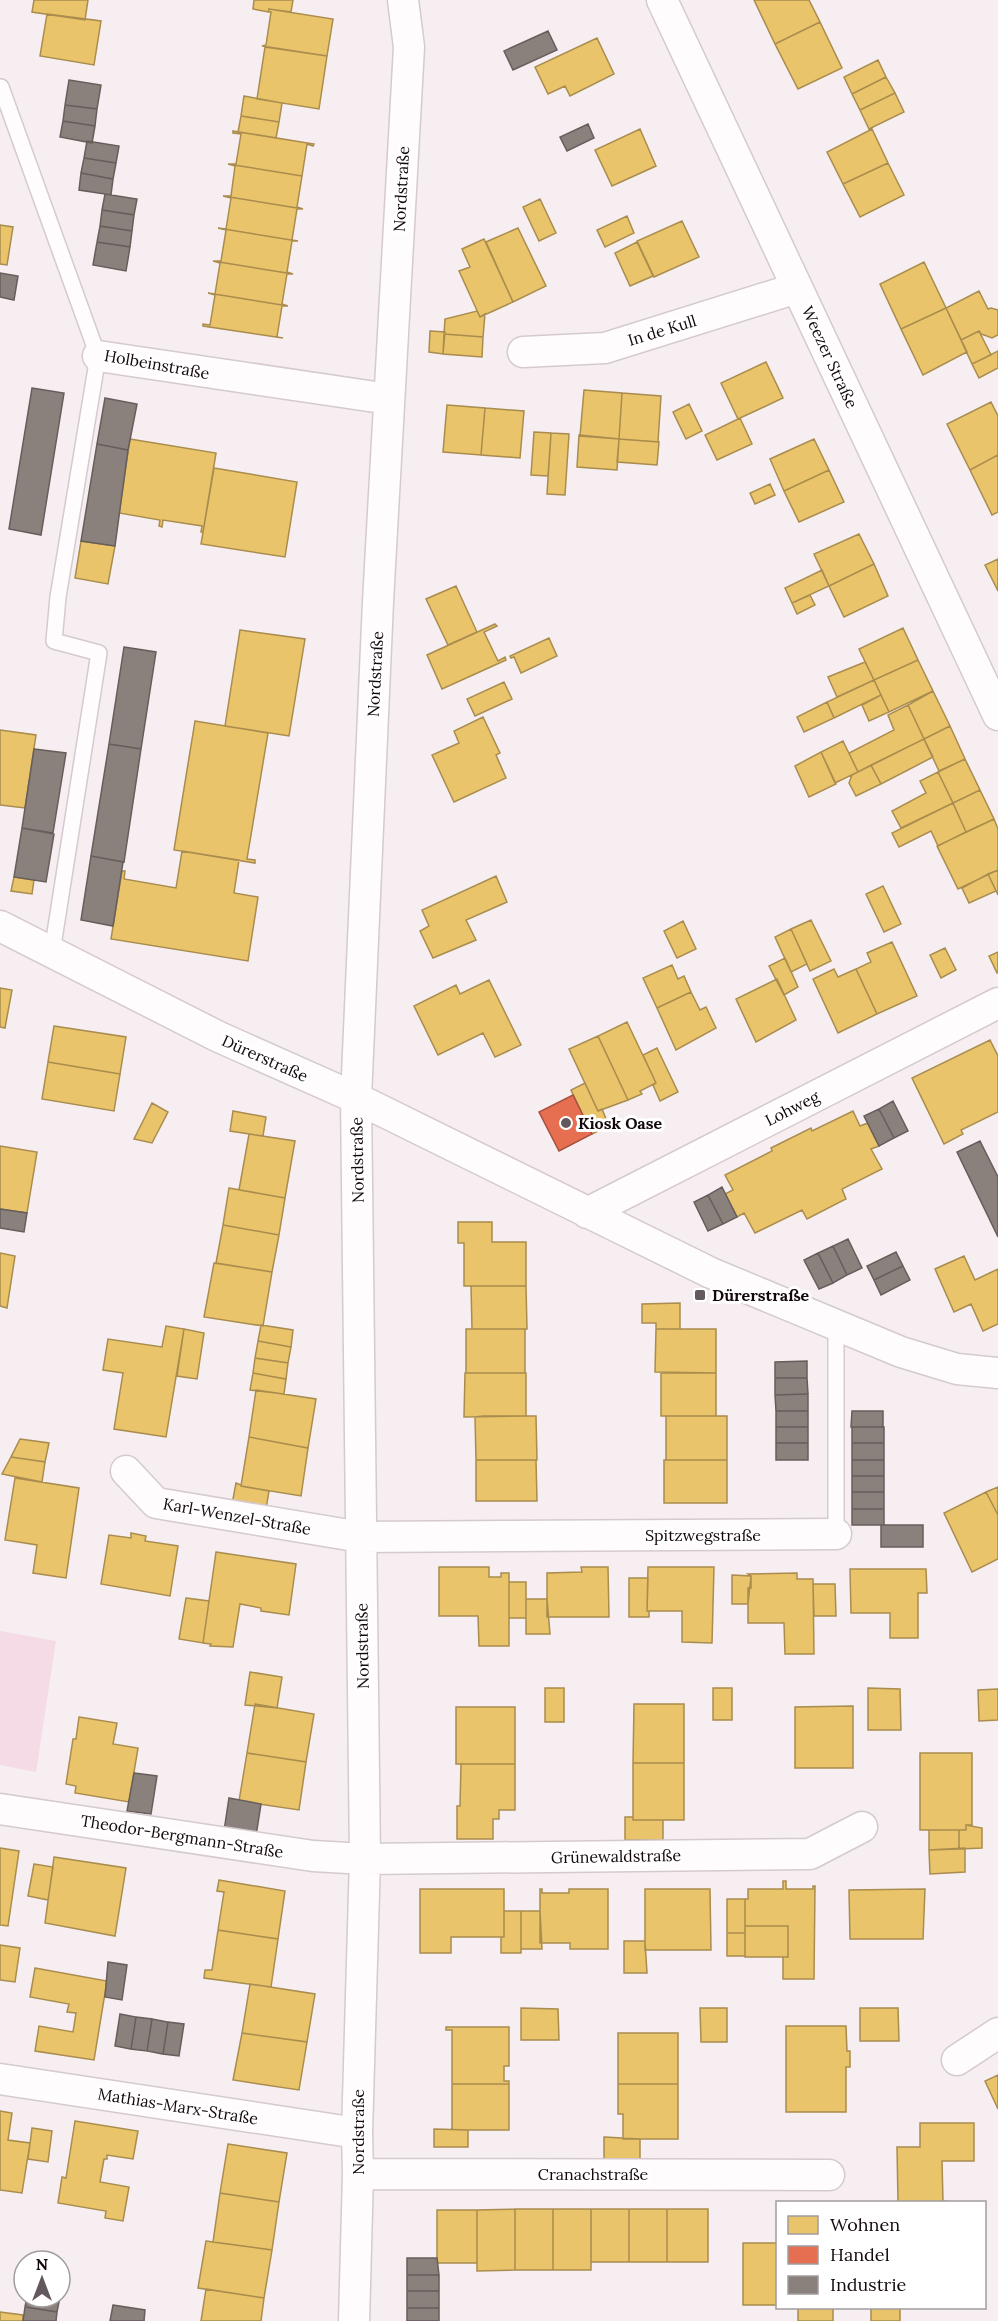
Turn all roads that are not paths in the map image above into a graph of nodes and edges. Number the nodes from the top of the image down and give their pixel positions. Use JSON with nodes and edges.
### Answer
{"nodes":[{"id":1,"x":403,"y":0,"type":"edge"},
{"id":2,"x":662,"y":0,"type":"edge"},
{"id":3,"x":1,"y":87,"type":"edge"},
{"id":4,"x":797,"y":288,"type":"junction"},
{"id":5,"x":523,"y":352,"type":"dead end"},
{"id":6,"x":98,"y":356,"type":"junction"},
{"id":7,"x":389,"y":399,"type":"junction"},
{"id":8,"x":998,"y":715,"type":"edge"},
{"id":9,"x":0,"y":926,"type":"edge"},
{"id":10,"x":52,"y":952,"type":"junction"},
{"id":11,"x":998,"y":1003,"type":"edge"},
{"id":12,"x":356,"y":1098,"type":"junction"},
{"id":13,"x":587,"y":1213,"type":"junction"},
{"id":14,"x":836,"y":1326,"type":"junction"},
{"id":15,"x":998,"y":1373,"type":"edge"},
{"id":16,"x":126,"y":1471,"type":"dead end"},
{"id":17,"x":836,"y":1534,"type":"joint"},
{"id":18,"x":361,"y":1537,"type":"junction"},
{"id":19,"x":0,"y":1809,"type":"edge"},
{"id":20,"x":862,"y":1827,"type":"dead end"},
{"id":21,"x":365,"y":1859,"type":"junction"},
{"id":22,"x":998,"y":2033,"type":"edge"},
{"id":23,"x":957,"y":2060,"type":"dead end"},
{"id":24,"x":0,"y":2079,"type":"edge"},
{"id":25,"x":357,"y":2133,"type":"junction"},
{"id":26,"x":358,"y":2174,"type":"junction"},
{"id":27,"x":829,"y":2175,"type":"dead end"},
{"id":28,"x":354,"y":2321,"type":"edge"}],
"edges":[{"from":1,"to":7,"type":"street","name":"Nordstraße"},
{"from":2,"to":4,"type":"street","name":"Weezer Straße"},
{"from":3,"to":6,"type":"lane","name":"Holbeinstraße"},
{"from":4,"to":5,"type":"street","name":"In de Kull"},
{"from":4,"to":8,"type":"street","name":"Weezer Straße"},
{"from":6,"to":7,"type":"street","name":"Holbeinstraße"},
{"from":6,"to":10,"type":"lane"},
{"from":7,"to":12,"type":"street","name":"Nordstraße"},
{"from":9,"to":10,"type":"street","name":"Dürerstraße"},
{"from":10,"to":12,"type":"street","name":"Dürerstraße"},
{"from":11,"to":13,"type":"street","name":"Lohweg"},
{"from":12,"to":13,"type":"street","name":"Dürerstraße"},
{"from":12,"to":18,"type":"street","name":"Nordstraße"},
{"from":13,"to":14,"type":"street","name":"Dürerstraße"},
{"from":14,"to":15,"type":"street","name":"Dürerstraße"},
{"from":14,"to":17,"type":"lane","name":"Spitzwegstraße"},
{"from":16,"to":18,"type":"street","name":"Karl-Wenzel-Straße"},
{"from":17,"to":18,"type":"street","name":"Spitzwegstraße"},
{"from":18,"to":21,"type":"street","name":"Nordstraße"},
{"from":19,"to":21,"type":"street","name":"Theodor-Bergmann-Straße"},
{"from":20,"to":21,"type":"street","name":"Grünewaldstraße"},
{"from":21,"to":25,"type":"street","name":"Nordstraße"},
{"from":22,"to":23,"type":"street"},
{"from":24,"to":25,"type":"street","name":"Mathias-Marx-Straße"},
{"from":25,"to":26,"type":"street","name":"Nordstraße"},
{"from":26,"to":27,"type":"street","name":"Cranachstraße"},
{"from":26,"to":28,"type":"street","name":"Nordstraße"}]}
